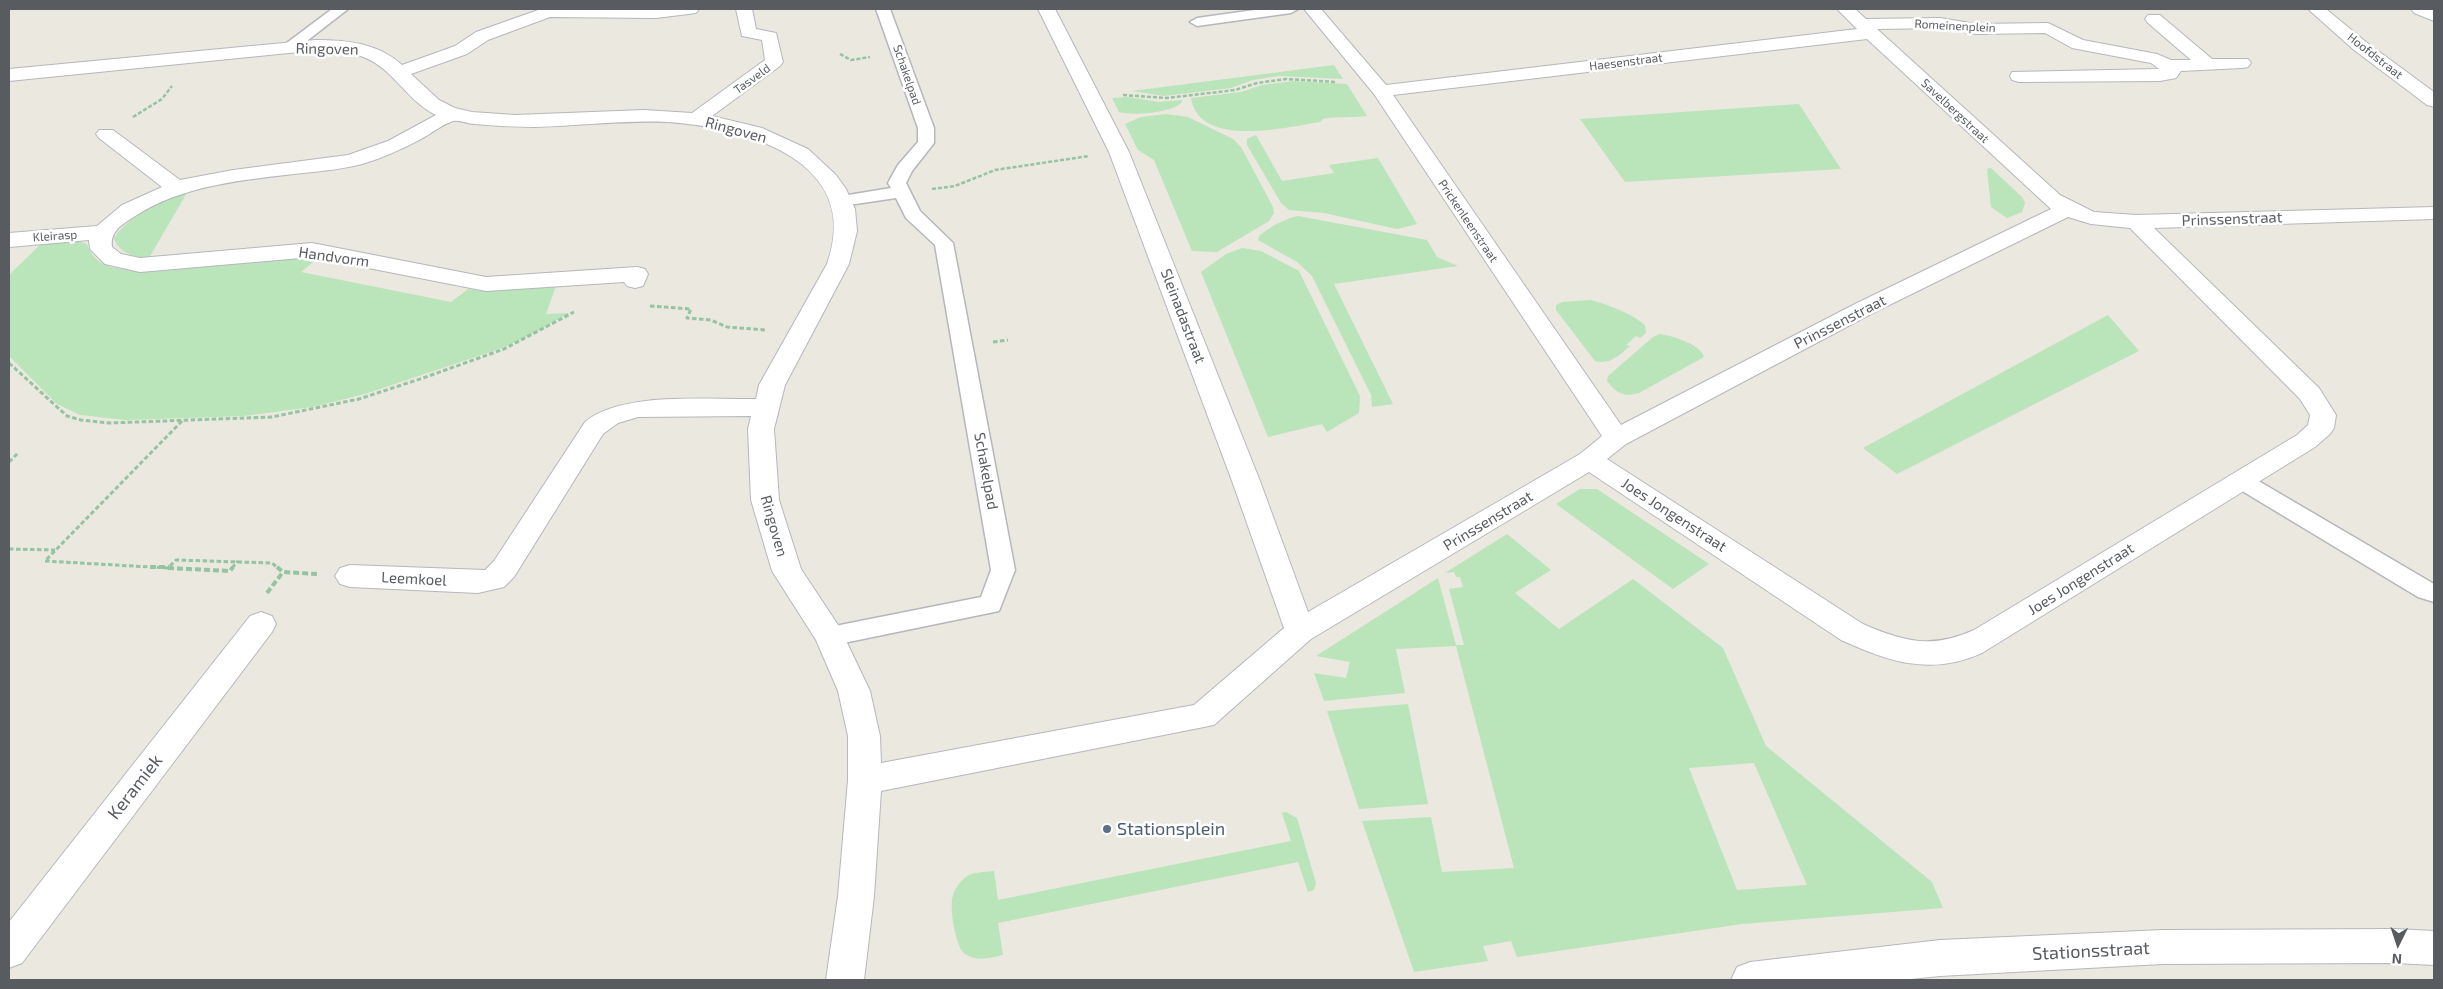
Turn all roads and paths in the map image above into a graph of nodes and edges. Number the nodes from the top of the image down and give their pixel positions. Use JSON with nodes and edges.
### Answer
{"nodes":[{"id":1,"x":341,"y":9,"type":"edge"},
{"id":2,"x":690,"y":9,"type":"edge"},
{"id":3,"x":744,"y":9,"type":"edge"},
{"id":4,"x":883,"y":9,"type":"edge"},
{"id":5,"x":1046,"y":9,"type":"edge"},
{"id":6,"x":1291,"y":9,"type":"edge"},
{"id":7,"x":1312,"y":9,"type":"edge"},
{"id":8,"x":1845,"y":9,"type":"edge"},
{"id":9,"x":2027,"y":9,"type":"edge"},
{"id":10,"x":2316,"y":9,"type":"edge"},
{"id":11,"x":2420,"y":9,"type":"edge"},
{"id":12,"x":551,"y":10,"type":"edge"},
{"id":13,"x":2434,"y":16,"type":"edge"},
{"id":14,"x":2154,"y":19,"type":"dead end"},
{"id":15,"x":1197,"y":22,"type":"dead end"},
{"id":16,"x":2048,"y":28,"type":"junction"},
{"id":17,"x":1866,"y":29,"type":"junction"},
{"id":18,"x":289,"y":48,"type":"junction"},
{"id":19,"x":194,"y":58,"type":"junction"},
{"id":20,"x":2242,"y":63,"type":"dead end"},
{"id":21,"x":2207,"y":64,"type":"junction"},
{"id":22,"x":2168,"y":66,"type":"junction"},
{"id":23,"x":400,"y":72,"type":"junction"},
{"id":24,"x":9,"y":75,"type":"edge"},
{"id":25,"x":2019,"y":76,"type":"dead end"},
{"id":26,"x":1375,"y":85,"type":"junction"},
{"id":27,"x":1090,"y":95,"type":"junction"},
{"id":28,"x":2434,"y":101,"type":"edge"},
{"id":29,"x":452,"y":114,"type":"junction"},
{"id":30,"x":696,"y":119,"type":"junction"},
{"id":31,"x":106,"y":134,"type":"joint"},
{"id":32,"x":1119,"y":152,"type":"junction"},
{"id":33,"x":177,"y":188,"type":"junction"},
{"id":34,"x":900,"y":192,"type":"junction"},
{"id":35,"x":842,"y":201,"type":"junction"},
{"id":36,"x":2067,"y":209,"type":"junction"},
{"id":37,"x":2434,"y":213,"type":"edge"},
{"id":38,"x":2136,"y":222,"type":"junction"},
{"id":39,"x":102,"y":232,"type":"junction"},
{"id":40,"x":9,"y":240,"type":"edge"},
{"id":41,"x":635,"y":281,"type":"dead end"},
{"id":42,"x":648,"y":305,"type":"dead end"},
{"id":43,"x":574,"y":312,"type":"dead end"},
{"id":44,"x":774,"y":331,"type":"dead end"},
{"id":45,"x":9,"y":363,"type":"edge"},
{"id":46,"x":765,"y":406,"type":"junction"},
{"id":47,"x":182,"y":421,"type":"junction"},
{"id":48,"x":1617,"y":438,"type":"junction"},
{"id":49,"x":18,"y":454,"type":"dead end"},
{"id":50,"x":1589,"y":460,"type":"junction"},
{"id":51,"x":9,"y":462,"type":"edge"},
{"id":52,"x":2242,"y":481,"type":"junction"},
{"id":53,"x":9,"y":549,"type":"edge"},
{"id":54,"x":55,"y":550,"type":"junction"},
{"id":55,"x":239,"y":561,"type":"junction"},
{"id":56,"x":168,"y":568,"type":"junction"},
{"id":57,"x":350,"y":576,"type":"joint"},
{"id":58,"x":2434,"y":593,"type":"edge"},
{"id":59,"x":261,"y":624,"type":"dead end"},
{"id":60,"x":1300,"y":632,"type":"junction"},
{"id":61,"x":829,"y":636,"type":"junction"},
{"id":62,"x":865,"y":780,"type":"junction"},
{"id":63,"x":2434,"y":948,"type":"edge"},
{"id":64,"x":9,"y":951,"type":"edge"},
{"id":65,"x":845,"y":980,"type":"edge"},
{"id":66,"x":1750,"y":980,"type":"edge"}],
"edges":[{"from":1,"to":18,"type":"lane"},
{"from":2,"to":12,"type":"street"},
{"from":3,"to":30,"type":"street","name":"Tasveld"},
{"from":4,"to":34,"type":"lane","name":"Schakelpad"},
{"from":5,"to":27,"type":"street","name":"Sleinadastraat"},
{"from":6,"to":15,"type":"lane"},
{"from":7,"to":26,"type":"street","name":"Prickenleenstraat"},
{"from":8,"to":17,"type":"street","name":"Savelbergstraat"},
{"from":9,"to":16,"type":"street","name":"Romeinenplein"},
{"from":10,"to":28,"type":"street","name":"Hoofdstraat"},
{"from":11,"to":13,"type":"street"},
{"from":12,"to":23,"type":"street"},
{"from":14,"to":21,"type":"street"},
{"from":16,"to":17,"type":"street","name":"Romeinenplein"},
{"from":16,"to":22,"type":"street","name":"Romeinenplein"},
{"from":17,"to":26,"type":"street","name":"Haesenstraat"},
{"from":17,"to":36,"type":"street","name":"Savelbergstraat"},
{"from":18,"to":19,"type":"street","name":"Ringoven"},
{"from":18,"to":23,"type":"street","name":"Ringoven"},
{"from":19,"to":24,"type":"street","name":"Ringoven"},
{"from":19,"to":31,"type":"path"},
{"from":20,"to":21,"type":"street","name":"Romeinenplein"},
{"from":21,"to":22,"type":"street","name":"Romeinenplein"},
{"from":22,"to":25,"type":"street"},
{"from":23,"to":29,"type":"street","name":"Ringoven"},
{"from":26,"to":27,"type":"path"},
{"from":26,"to":48,"type":"street","name":"Prickenleenstraat"},
{"from":27,"to":32,"type":"street","name":"Sleinadastraat"},
{"from":29,"to":30,"type":"street","name":"Ringoven"},
{"from":29,"to":33,"type":"street"},
{"from":30,"to":35,"type":"street","name":"Ringoven"},
{"from":31,"to":33,"type":"street"},
{"from":32,"to":34,"type":"path"},
{"from":32,"to":60,"type":"street","name":"Sleinadastraat"},
{"from":33,"to":39,"type":"street"},
{"from":34,"to":35,"type":"lane"},
{"from":34,"to":61,"type":"lane","name":"Schakelpad"},
{"from":35,"to":46,"type":"street","name":"Ringoven"},
{"from":36,"to":38,"type":"street","name":"Prinssenstraat"},
{"from":36,"to":48,"type":"street","name":"Prinssenstraat"},
{"from":37,"to":38,"type":"street","name":"Prinssenstraat"},
{"from":38,"to":52,"type":"street","name":"Joes Jongenstraat"},
{"from":39,"to":40,"type":"street","name":"Kleirasp"},
{"from":39,"to":41,"type":"street","name":"Handvorm"},
{"from":42,"to":44,"type":"path"},
{"from":43,"to":47,"type":"path"},
{"from":45,"to":47,"type":"path"},
{"from":46,"to":57,"type":"street","name":"Leemkoel"},
{"from":46,"to":61,"type":"street","name":"Ringoven"},
{"from":47,"to":54,"type":"path"},
{"from":48,"to":50,"type":"street","name":"Prinssenstraat"},
{"from":49,"to":51,"type":"path"},
{"from":50,"to":52,"type":"street","name":"Joes Jongenstraat"},
{"from":50,"to":60,"type":"street","name":"Prinssenstraat"},
{"from":52,"to":58,"type":"lane"},
{"from":53,"to":54,"type":"path"},
{"from":54,"to":56,"type":"path"},
{"from":55,"to":56,"type":"path"},
{"from":55,"to":56,"type":"path"},
{"from":55,"to":57,"type":"path"},
{"from":59,"to":64,"type":"street","name":"Keramiek"},
{"from":60,"to":62,"type":"street"},
{"from":61,"to":62,"type":"street","name":"Ringoven"},
{"from":62,"to":65,"type":"street"},
{"from":63,"to":66,"type":"street","name":"Stationsstraat"}]}
